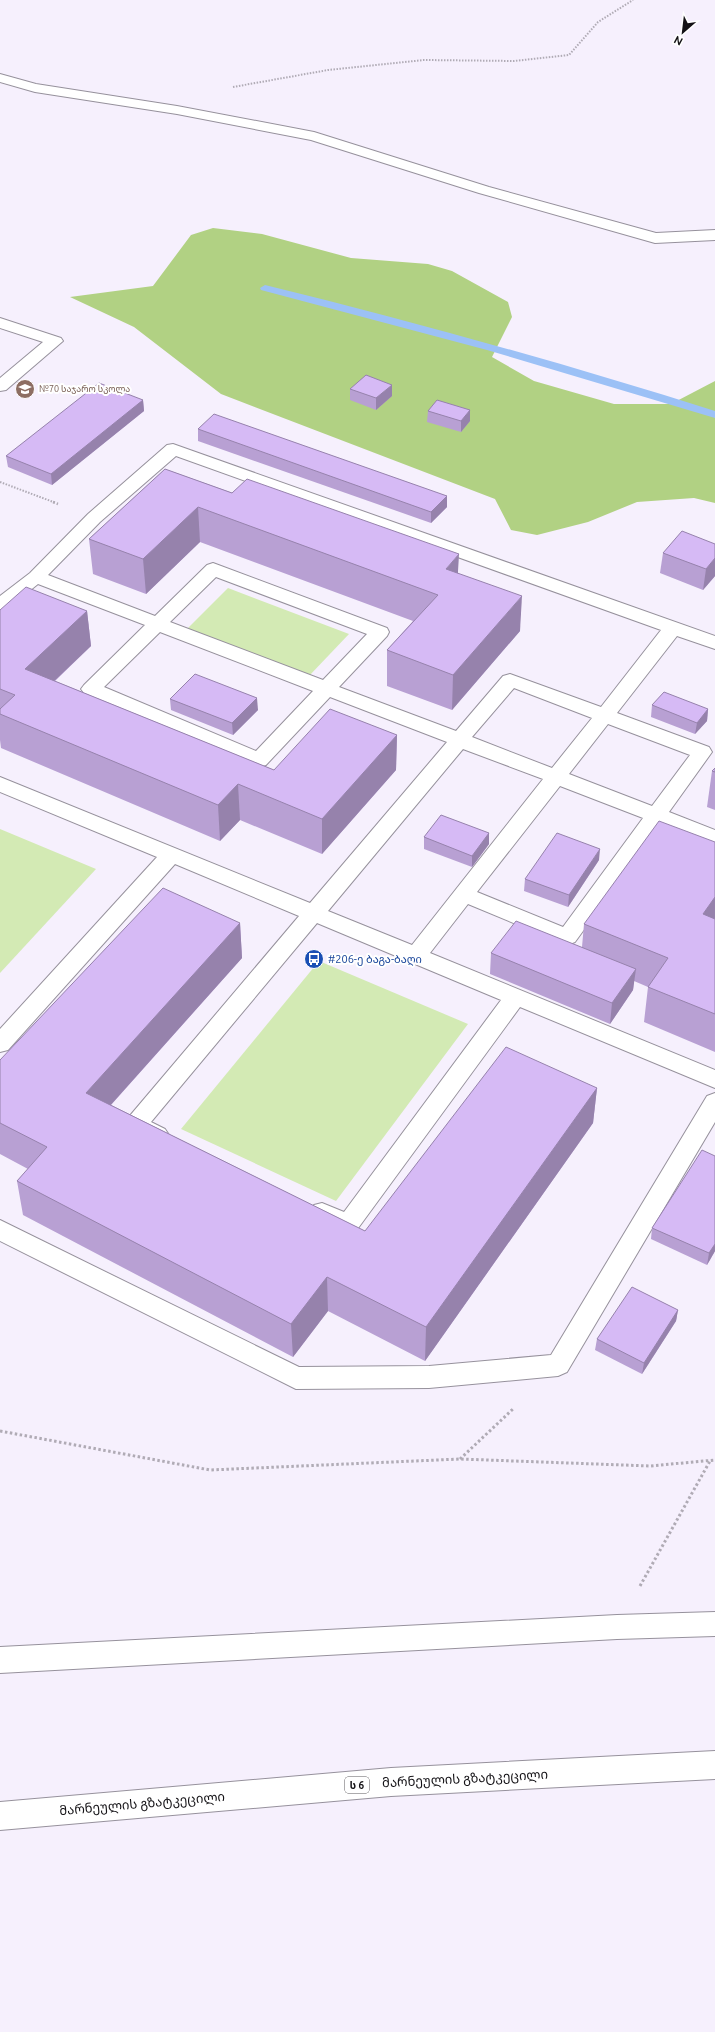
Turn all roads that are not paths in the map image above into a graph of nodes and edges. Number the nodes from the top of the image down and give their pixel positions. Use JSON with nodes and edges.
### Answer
{"nodes":[{"id":1,"x":0,"y":78,"type":"edge"},
{"id":2,"x":715,"y":235,"type":"edge"},
{"id":3,"x":0,"y":323,"type":"edge"},
{"id":4,"x":0,"y":386,"type":"edge"},
{"id":5,"x":36,"y":577,"type":"junction"},
{"id":6,"x":0,"y":605,"type":"edge"},
{"id":7,"x":158,"y":624,"type":"junction"},
{"id":8,"x":673,"y":628,"type":"junction"},
{"id":9,"x":715,"y":643,"type":"edge"},
{"id":10,"x":327,"y":689,"type":"junction"},
{"id":11,"x":604,"y":715,"type":"junction"},
{"id":12,"x":459,"y":740,"type":"junction"},
{"id":13,"x":556,"y":777,"type":"junction"},
{"id":14,"x":0,"y":784,"type":"edge"},
{"id":15,"x":656,"y":815,"type":"junction"},
{"id":16,"x":715,"y":838,"type":"edge"},
{"id":17,"x":171,"y":855,"type":"junction"},
{"id":18,"x":463,"y":894,"type":"junction"},
{"id":19,"x":314,"y":913,"type":"junction"},
{"id":20,"x":416,"y":955,"type":"junction"},
{"id":21,"x":516,"y":996,"type":"junction"},
{"id":22,"x":0,"y":1044,"type":"edge"},
{"id":23,"x":715,"y":1079,"type":"edge"},
{"id":24,"x":715,"y":1102,"type":"edge"},
{"id":25,"x":178,"y":1144,"type":"edge"},
{"id":26,"x":305,"y":1204,"type":"edge"},
{"id":27,"x":0,"y":1230,"type":"edge"},
{"id":28,"x":715,"y":1624,"type":"edge"},
{"id":29,"x":0,"y":1660,"type":"edge"},
{"id":30,"x":715,"y":1765,"type":"edge"},
{"id":31,"x":0,"y":1816,"type":"edge"}],
"edges":[{"from":1,"to":2,"type":"main road"},
{"from":3,"to":4,"type":"main road"},
{"from":5,"to":6,"type":"main road"},
{"from":5,"to":7,"type":"main road"},
{"from":5,"to":8,"type":"main road"},
{"from":7,"to":10,"type":"main road"},
{"from":7,"to":10,"type":"main road"},
{"from":7,"to":10,"type":"main road"},
{"from":8,"to":9,"type":"main road"},
{"from":8,"to":11,"type":"main road"},
{"from":10,"to":12,"type":"main road"},
{"from":11,"to":12,"type":"main road"},
{"from":11,"to":13,"type":"main road"},
{"from":11,"to":15,"type":"main road"},
{"from":12,"to":13,"type":"main road"},
{"from":12,"to":19,"type":"main road"},
{"from":13,"to":15,"type":"main road"},
{"from":13,"to":18,"type":"main road"},
{"from":14,"to":17,"type":"main road"},
{"from":15,"to":16,"type":"main road"},
{"from":15,"to":18,"type":"main road"},
{"from":17,"to":19,"type":"main road"},
{"from":17,"to":22,"type":"main road"},
{"from":18,"to":20,"type":"main road"},
{"from":19,"to":20,"type":"main road"},
{"from":19,"to":25,"type":"main road"},
{"from":20,"to":21,"type":"main road"},
{"from":21,"to":23,"type":"main road"},
{"from":21,"to":26,"type":"main road"},
{"from":24,"to":27,"type":"main road"},
{"from":28,"to":29,"type":"main road"},
{"from":30,"to":31,"type":"main road","name":"მარნეულის გზატკეცილი","number":"ს 6"}]}
